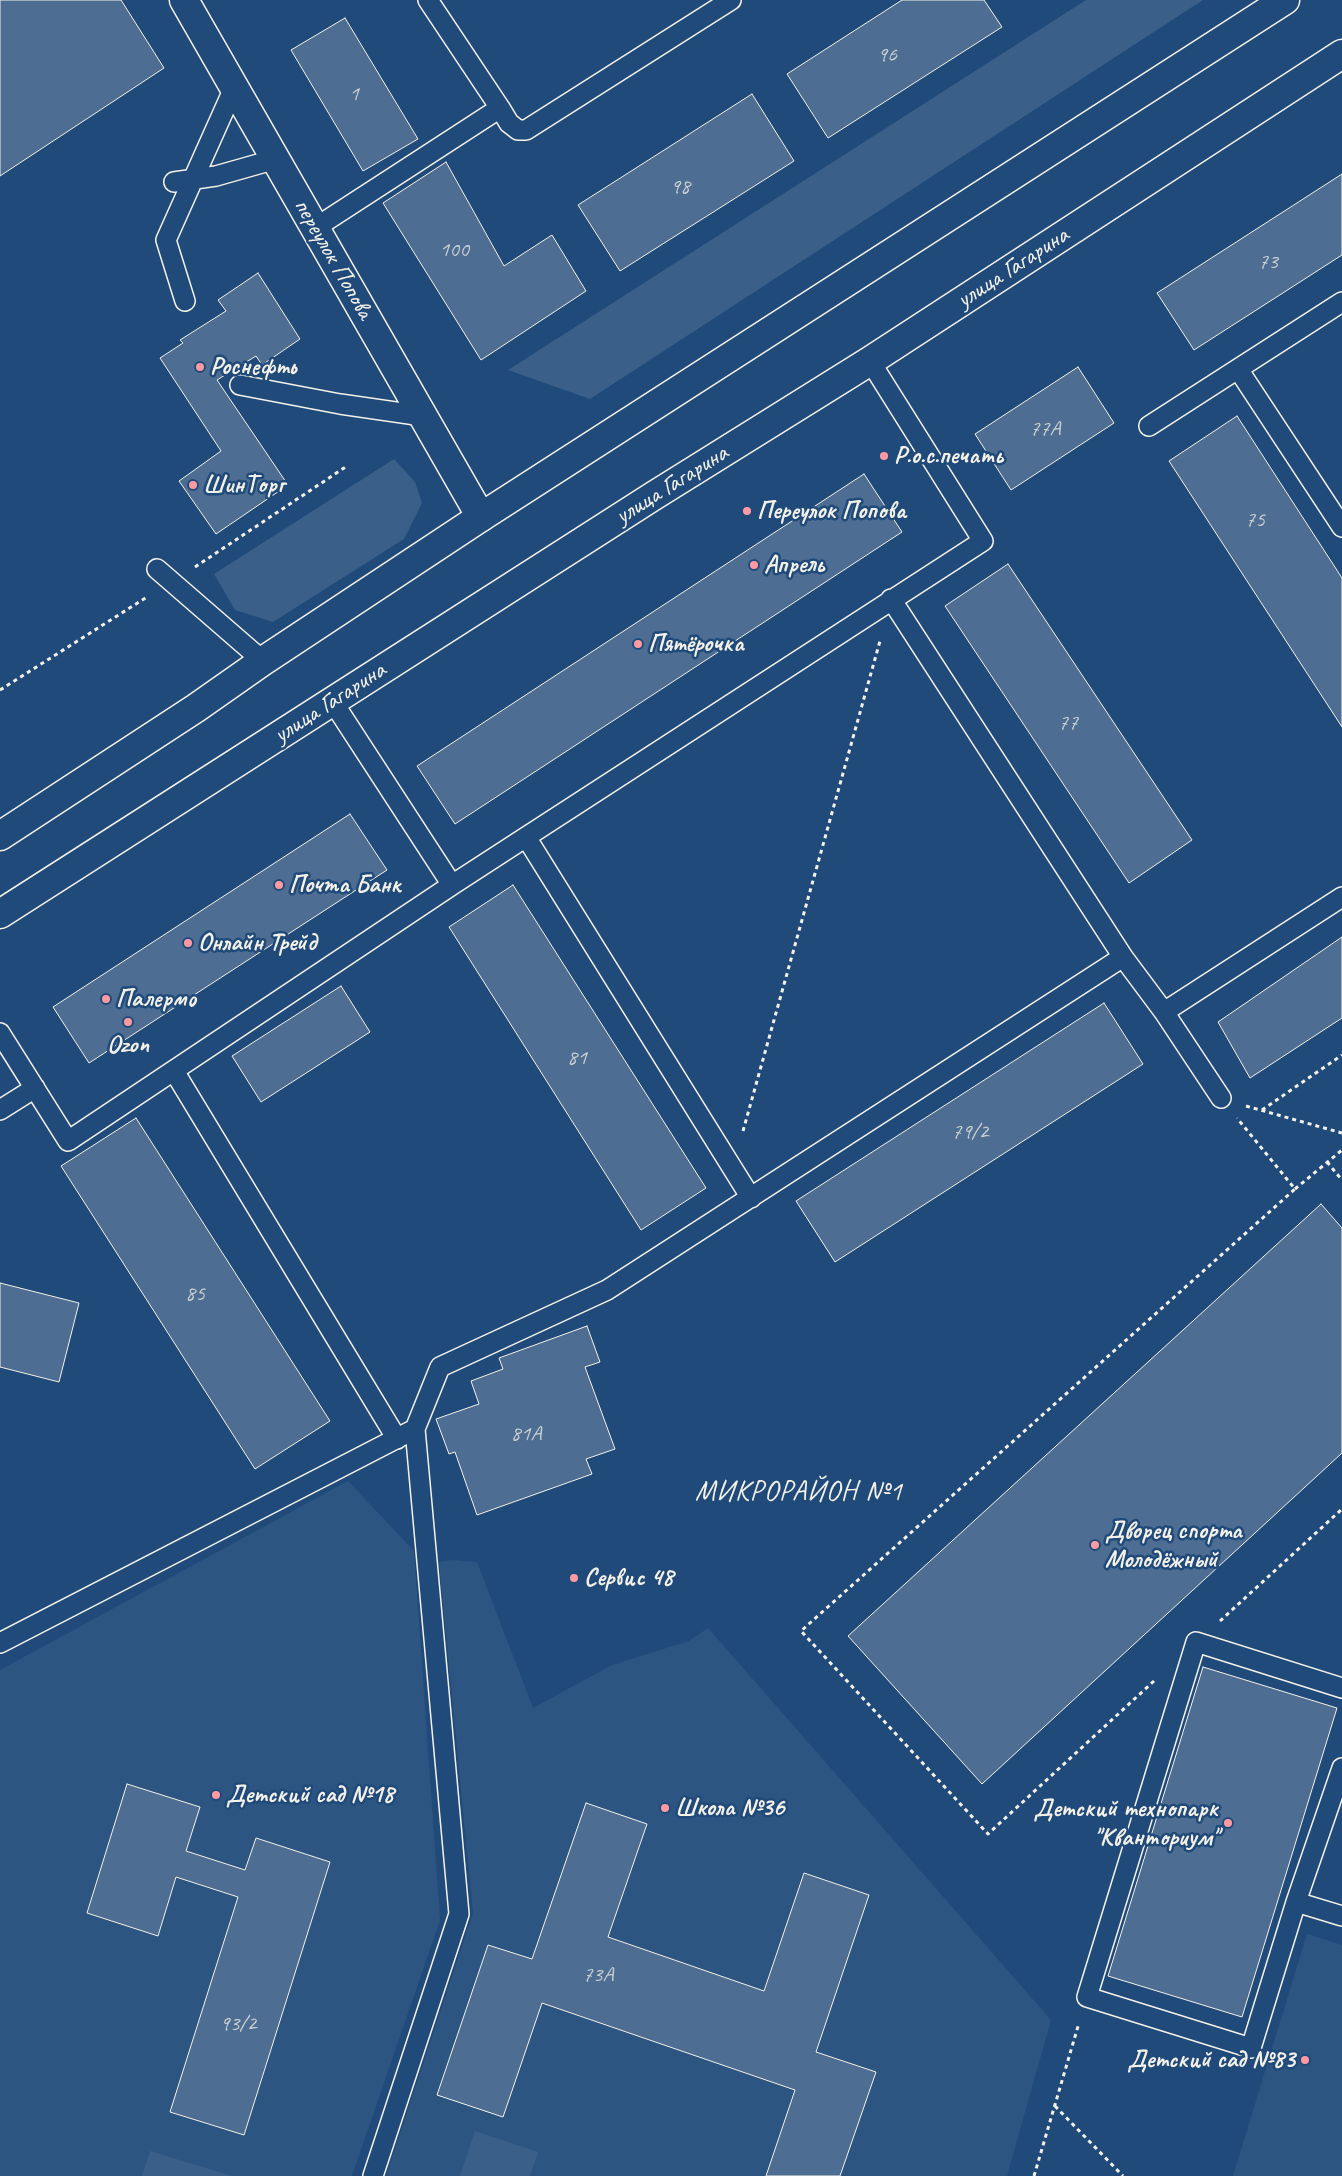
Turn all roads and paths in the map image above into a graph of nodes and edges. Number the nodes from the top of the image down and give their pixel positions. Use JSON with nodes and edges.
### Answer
{"nodes":[{"id":1,"x":184,"y":0,"type":"edge"},
{"id":2,"x":428,"y":0,"type":"edge"},
{"id":3,"x":731,"y":0,"type":"edge"},
{"id":4,"x":1285,"y":0,"type":"edge"},
{"id":5,"x":1342,"y":54,"type":"edge"},
{"id":6,"x":234,"y":88,"type":"junction"},
{"id":7,"x":500,"y":108,"type":"junction"},
{"id":8,"x":276,"y":159,"type":"junction"},
{"id":9,"x":193,"y":179,"type":"junction"},
{"id":10,"x":174,"y":182,"type":"dead end"},
{"id":11,"x":315,"y":228,"type":"junction"},
{"id":12,"x":185,"y":301,"type":"dead end"},
{"id":13,"x":1342,"y":302,"type":"edge"},
{"id":14,"x":870,"y":361,"type":"junction"},
{"id":15,"x":1238,"y":369,"type":"junction"},
{"id":16,"x":240,"y":385,"type":"dead end"},
{"id":17,"x":423,"y":416,"type":"junction"},
{"id":18,"x":1149,"y":426,"type":"dead end"},
{"id":19,"x":481,"y":517,"type":"junction"},
{"id":20,"x":1342,"y":527,"type":"edge"},
{"id":21,"x":157,"y":569,"type":"dead end"},
{"id":22,"x":892,"y":600,"type":"junction"},
{"id":23,"x":263,"y":661,"type":"junction"},
{"id":24,"x":333,"y":702,"type":"junction"},
{"id":25,"x":0,"y":836,"type":"edge"},
{"id":26,"x":526,"y":837,"type":"junction"},
{"id":27,"x":452,"y":885,"type":"junction"},
{"id":28,"x":1342,"y":897,"type":"edge"},
{"id":29,"x":0,"y":914,"type":"edge"},
{"id":30,"x":1123,"y":957,"type":"junction"},
{"id":31,"x":1164,"y":1012,"type":"junction"},
{"id":32,"x":0,"y":1033,"type":"edge"},
{"id":33,"x":1342,"y":1055,"type":"edge"},
{"id":34,"x":174,"y":1071,"type":"junction"},
{"id":35,"x":35,"y":1088,"type":"junction"},
{"id":36,"x":1221,"y":1098,"type":"junction"},
{"id":37,"x":0,"y":1110,"type":"edge"},
{"id":38,"x":1261,"y":1110,"type":"junction"},
{"id":39,"x":1342,"y":1133,"type":"edge"},
{"id":40,"x":1342,"y":1150,"type":"edge"},
{"id":41,"x":1326,"y":1162,"type":"junction"},
{"id":42,"x":733,"y":1168,"type":"junction"},
{"id":43,"x":1342,"y":1180,"type":"edge"},
{"id":44,"x":1295,"y":1189,"type":"junction"},
{"id":45,"x":751,"y":1198,"type":"junction"},
{"id":46,"x":415,"y":1429,"type":"junction"},
{"id":47,"x":397,"y":1439,"type":"junction"},
{"id":48,"x":1342,"y":1509,"type":"edge"},
{"id":49,"x":1196,"y":1642,"type":"junction"},
{"id":50,"x":0,"y":1644,"type":"edge"},
{"id":51,"x":1160,"y":1676,"type":"dead end"},
{"id":52,"x":1342,"y":1688,"type":"edge"},
{"id":53,"x":1342,"y":1768,"type":"edge"},
{"id":54,"x":1296,"y":1902,"type":"junction"},
{"id":55,"x":1342,"y":1916,"type":"edge"},
{"id":56,"x":1087,"y":1997,"type":"junction"},
{"id":57,"x":1055,"y":2105,"type":"junction"},
{"id":58,"x":372,"y":2176,"type":"edge"},
{"id":59,"x":1034,"y":2176,"type":"edge"},
{"id":60,"x":1123,"y":2176,"type":"edge"}],
"edges":[{"from":1,"to":6,"type":"main road","name":"переулок Попова"},
{"from":2,"to":7,"type":"lane"},
{"from":3,"to":7,"type":"lane"},
{"from":4,"to":19,"type":"main road"},
{"from":5,"to":14,"type":"main road","name":"улица Гагарина"},
{"from":6,"to":8,"type":"main road","name":"переулок Попова"},
{"from":6,"to":9,"type":"lane"},
{"from":7,"to":11,"type":"lane"},
{"from":8,"to":9,"type":"lane"},
{"from":8,"to":11,"type":"main road","name":"переулок Попова"},
{"from":9,"to":10,"type":"lane"},
{"from":9,"to":12,"type":"lane"},
{"from":11,"to":17,"type":"main road","name":"переулок Попова"},
{"from":13,"to":15,"type":"lane"},
{"from":14,"to":22,"type":"lane"},
{"from":14,"to":24,"type":"main road","name":"улица Гагарина"},
{"from":15,"to":18,"type":"lane"},
{"from":15,"to":20,"type":"lane"},
{"from":16,"to":17,"type":"lane"},
{"from":17,"to":19,"type":"main road","name":"переулок Попова"},
{"from":19,"to":23,"type":"main road"},
{"from":21,"to":23,"type":"lane"},
{"from":22,"to":26,"type":"lane"},
{"from":22,"to":30,"type":"lane"},
{"from":22,"to":42,"type":"path"},
{"from":23,"to":25,"type":"main road"},
{"from":24,"to":27,"type":"lane"},
{"from":24,"to":29,"type":"main road","name":"улица Гагарина"},
{"from":26,"to":27,"type":"lane"},
{"from":26,"to":42,"type":"lane"},
{"from":27,"to":34,"type":"lane"},
{"from":28,"to":31,"type":"lane"},
{"from":30,"to":31,"type":"lane"},
{"from":30,"to":45,"type":"lane"},
{"from":31,"to":36,"type":"lane"},
{"from":32,"to":35,"type":"lane"},
{"from":33,"to":38,"type":"path"},
{"from":34,"to":35,"type":"lane"},
{"from":34,"to":47,"type":"lane"},
{"from":35,"to":37,"type":"lane"},
{"from":36,"to":38,"type":"path"},
{"from":36,"to":44,"type":"path"},
{"from":38,"to":39,"type":"path"},
{"from":40,"to":41,"type":"path"},
{"from":41,"to":43,"type":"path"},
{"from":41,"to":44,"type":"path"},
{"from":42,"to":45,"type":"lane"},
{"from":44,"to":51,"type":"path"},
{"from":45,"to":46,"type":"lane"},
{"from":46,"to":47,"type":"lane"},
{"from":46,"to":58,"type":"lane"},
{"from":47,"to":50,"type":"lane"},
{"from":48,"to":49,"type":"path"},
{"from":49,"to":52,"type":"lane"},
{"from":49,"to":56,"type":"lane"},
{"from":53,"to":54,"type":"lane"},
{"from":54,"to":55,"type":"lane"},
{"from":54,"to":56,"type":"lane"},
{"from":56,"to":57,"type":"path"},
{"from":57,"to":59,"type":"path"},
{"from":57,"to":60,"type":"path"}]}
